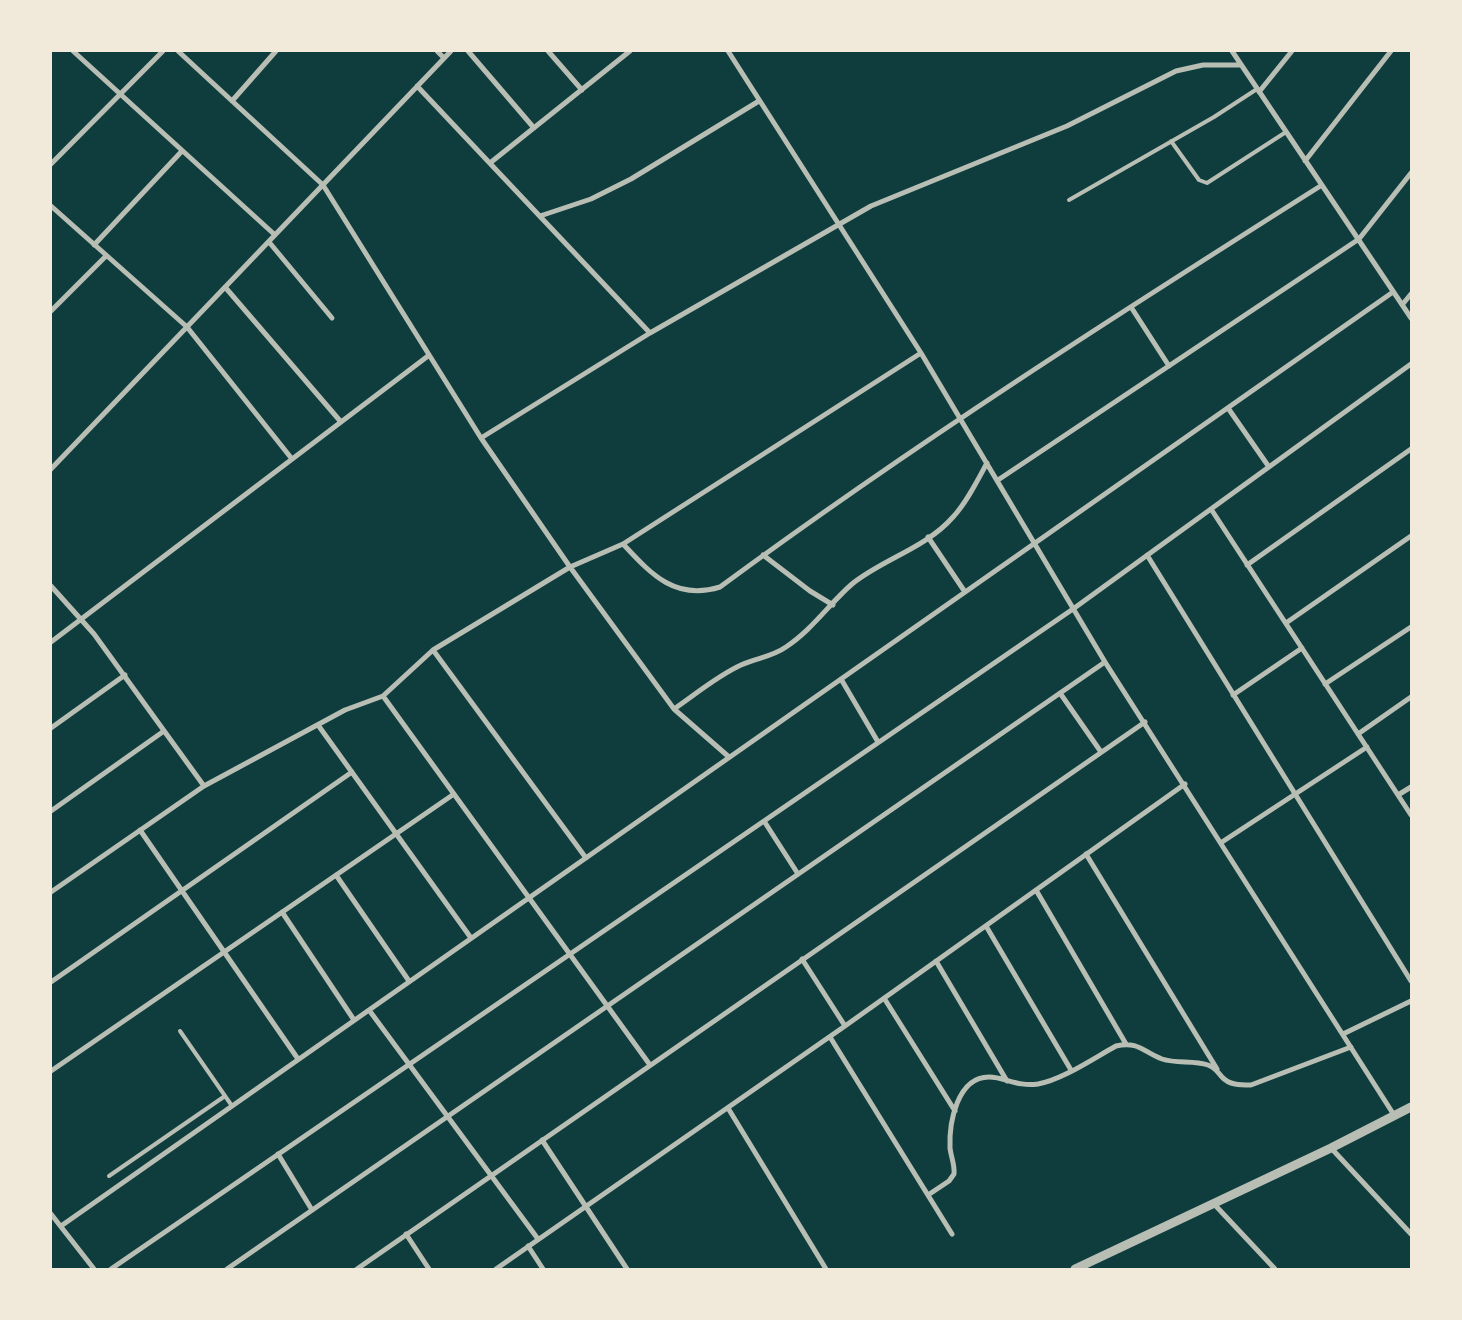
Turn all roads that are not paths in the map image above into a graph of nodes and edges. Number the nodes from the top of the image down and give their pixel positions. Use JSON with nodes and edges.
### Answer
{"nodes":[{"id":1,"x":73,"y":51,"type":"edge"},
{"id":2,"x":163,"y":51,"type":"edge"},
{"id":3,"x":178,"y":51,"type":"edge"},
{"id":4,"x":276,"y":51,"type":"edge"},
{"id":5,"x":438,"y":51,"type":"edge"},
{"id":6,"x":451,"y":51,"type":"edge"},
{"id":7,"x":468,"y":51,"type":"edge"},
{"id":8,"x":548,"y":51,"type":"edge"},
{"id":9,"x":630,"y":51,"type":"edge"},
{"id":10,"x":728,"y":51,"type":"edge"},
{"id":11,"x":1232,"y":51,"type":"edge"},
{"id":12,"x":1292,"y":51,"type":"edge"},
{"id":13,"x":1391,"y":51,"type":"edge"},
{"id":14,"x":444,"y":58,"type":"junction"},
{"id":15,"x":1241,"y":64,"type":"junction"},
{"id":16,"x":417,"y":86,"type":"junction"},
{"id":17,"x":582,"y":90,"type":"junction"},
{"id":18,"x":1258,"y":90,"type":"junction"},
{"id":19,"x":121,"y":95,"type":"junction"},
{"id":20,"x":232,"y":101,"type":"junction"},
{"id":21,"x":759,"y":101,"type":"junction"},
{"id":22,"x":534,"y":128,"type":"junction"},
{"id":23,"x":1286,"y":132,"type":"junction"},
{"id":24,"x":1171,"y":141,"type":"junction"},
{"id":25,"x":182,"y":151,"type":"junction"},
{"id":26,"x":1305,"y":161,"type":"junction"},
{"id":27,"x":490,"y":163,"type":"junction"},
{"id":28,"x":51,"y":164,"type":"edge"},
{"id":29,"x":1411,"y":173,"type":"edge"},
{"id":30,"x":323,"y":185,"type":"junction"},
{"id":31,"x":1322,"y":185,"type":"junction"},
{"id":32,"x":1069,"y":200,"type":"dead end"},
{"id":33,"x":51,"y":206,"type":"edge"},
{"id":34,"x":540,"y":216,"type":"junction"},
{"id":35,"x":838,"y":223,"type":"junction"},
{"id":36,"x":275,"y":235,"type":"junction"},
{"id":37,"x":1359,"y":239,"type":"junction"},
{"id":38,"x":269,"y":242,"type":"junction"},
{"id":39,"x":94,"y":245,"type":"junction"},
{"id":40,"x":106,"y":256,"type":"junction"},
{"id":41,"x":225,"y":288,"type":"junction"},
{"id":42,"x":1393,"y":292,"type":"junction"},
{"id":43,"x":1411,"y":294,"type":"edge"},
{"id":44,"x":1402,"y":305,"type":"junction"},
{"id":45,"x":1130,"y":306,"type":"junction"},
{"id":46,"x":51,"y":311,"type":"edge"},
{"id":47,"x":332,"y":318,"type":"dead end"},
{"id":48,"x":1411,"y":318,"type":"edge"},
{"id":49,"x":187,"y":327,"type":"junction"},
{"id":50,"x":650,"y":333,"type":"junction"},
{"id":51,"x":921,"y":353,"type":"junction"},
{"id":52,"x":428,"y":356,"type":"junction"},
{"id":53,"x":1411,"y":364,"type":"edge"},
{"id":54,"x":1169,"y":366,"type":"junction"},
{"id":55,"x":1228,"y":408,"type":"junction"},
{"id":56,"x":962,"y":419,"type":"junction"},
{"id":57,"x":341,"y":422,"type":"junction"},
{"id":58,"x":481,"y":438,"type":"junction"},
{"id":59,"x":1411,"y":448,"type":"edge"},
{"id":60,"x":292,"y":459,"type":"junction"},
{"id":61,"x":987,"y":463,"type":"junction"},
{"id":62,"x":1269,"y":467,"type":"junction"},
{"id":63,"x":51,"y":469,"type":"edge"},
{"id":64,"x":998,"y":480,"type":"junction"},
{"id":65,"x":1211,"y":509,"type":"junction"},
{"id":66,"x":1411,"y":536,"type":"edge"},
{"id":67,"x":928,"y":537,"type":"junction"},
{"id":68,"x":1034,"y":543,"type":"junction"},
{"id":69,"x":623,"y":544,"type":"junction"},
{"id":70,"x":764,"y":554,"type":"junction"},
{"id":71,"x":1147,"y":556,"type":"junction"},
{"id":72,"x":1247,"y":565,"type":"junction"},
{"id":73,"x":570,"y":567,"type":"junction"},
{"id":74,"x":51,"y":586,"type":"edge"},
{"id":75,"x":965,"y":592,"type":"junction"},
{"id":76,"x":833,"y":605,"type":"junction"},
{"id":77,"x":1073,"y":609,"type":"junction"},
{"id":78,"x":81,"y":620,"type":"junction"},
{"id":79,"x":1286,"y":623,"type":"junction"},
{"id":80,"x":1411,"y":627,"type":"edge"},
{"id":81,"x":51,"y":642,"type":"edge"},
{"id":82,"x":1302,"y":648,"type":"junction"},
{"id":83,"x":433,"y":650,"type":"junction"},
{"id":84,"x":1104,"y":662,"type":"junction"},
{"id":85,"x":125,"y":675,"type":"junction"},
{"id":86,"x":842,"y":678,"type":"junction"},
{"id":87,"x":1326,"y":684,"type":"junction"},
{"id":88,"x":1060,"y":693,"type":"junction"},
{"id":89,"x":1233,"y":695,"type":"junction"},
{"id":90,"x":383,"y":696,"type":"junction"},
{"id":91,"x":1411,"y":697,"type":"edge"},
{"id":92,"x":674,"y":709,"type":"junction"},
{"id":93,"x":1144,"y":722,"type":"junction"},
{"id":94,"x":318,"y":725,"type":"junction"},
{"id":95,"x":51,"y":728,"type":"edge"},
{"id":96,"x":164,"y":731,"type":"junction"},
{"id":97,"x":1358,"y":734,"type":"junction"},
{"id":98,"x":878,"y":742,"type":"junction"},
{"id":99,"x":1367,"y":747,"type":"junction"},
{"id":100,"x":1101,"y":752,"type":"junction"},
{"id":101,"x":729,"y":757,"type":"junction"},
{"id":102,"x":352,"y":772,"type":"junction"},
{"id":103,"x":1184,"y":784,"type":"junction"},
{"id":104,"x":204,"y":786,"type":"junction"},
{"id":105,"x":1411,"y":786,"type":"edge"},
{"id":106,"x":454,"y":794,"type":"junction"},
{"id":107,"x":1295,"y":794,"type":"junction"},
{"id":108,"x":1398,"y":795,"type":"junction"},
{"id":109,"x":51,"y":811,"type":"edge"},
{"id":110,"x":1411,"y":815,"type":"edge"},
{"id":111,"x":764,"y":821,"type":"junction"},
{"id":112,"x":140,"y":830,"type":"junction"},
{"id":113,"x":396,"y":834,"type":"junction"},
{"id":114,"x":1222,"y":842,"type":"junction"},
{"id":115,"x":1086,"y":854,"type":"junction"},
{"id":116,"x":586,"y":858,"type":"junction"},
{"id":117,"x":798,"y":874,"type":"junction"},
{"id":118,"x":336,"y":875,"type":"junction"},
{"id":119,"x":1036,"y":890,"type":"junction"},
{"id":120,"x":182,"y":891,"type":"junction"},
{"id":121,"x":51,"y":892,"type":"edge"},
{"id":122,"x":529,"y":898,"type":"junction"},
{"id":123,"x":282,"y":912,"type":"junction"},
{"id":124,"x":986,"y":926,"type":"junction"},
{"id":125,"x":471,"y":938,"type":"junction"},
{"id":126,"x":224,"y":952,"type":"junction"},
{"id":127,"x":570,"y":954,"type":"junction"},
{"id":128,"x":802,"y":959,"type":"junction"},
{"id":129,"x":936,"y":961,"type":"junction"},
{"id":130,"x":409,"y":981,"type":"junction"},
{"id":131,"x":51,"y":982,"type":"edge"},
{"id":132,"x":1411,"y":982,"type":"edge"},
{"id":133,"x":884,"y":998,"type":"junction"},
{"id":134,"x":1411,"y":1001,"type":"edge"},
{"id":135,"x":607,"y":1006,"type":"junction"},
{"id":136,"x":369,"y":1010,"type":"junction"},
{"id":137,"x":354,"y":1020,"type":"junction"},
{"id":138,"x":845,"y":1026,"type":"junction"},
{"id":139,"x":180,"y":1031,"type":"dead end"},
{"id":140,"x":1343,"y":1034,"type":"junction"},
{"id":141,"x":830,"y":1037,"type":"junction"},
{"id":142,"x":1126,"y":1044,"type":"junction"},
{"id":143,"x":1351,"y":1047,"type":"junction"},
{"id":144,"x":298,"y":1059,"type":"junction"},
{"id":145,"x":409,"y":1064,"type":"junction"},
{"id":146,"x":650,"y":1065,"type":"junction"},
{"id":147,"x":1071,"y":1070,"type":"junction"},
{"id":148,"x":1218,"y":1070,"type":"junction"},
{"id":149,"x":51,"y":1071,"type":"edge"},
{"id":150,"x":1008,"y":1082,"type":"junction"},
{"id":151,"x":225,"y":1096,"type":"junction"},
{"id":152,"x":232,"y":1106,"type":"junction"},
{"id":153,"x":1411,"y":1107,"type":"edge"},
{"id":154,"x":728,"y":1108,"type":"junction"},
{"id":155,"x":955,"y":1111,"type":"junction"},
{"id":156,"x":1394,"y":1115,"type":"junction"},
{"id":157,"x":447,"y":1116,"type":"junction"},
{"id":158,"x":542,"y":1140,"type":"junction"},
{"id":159,"x":1331,"y":1148,"type":"junction"},
{"id":160,"x":278,"y":1154,"type":"junction"},
{"id":161,"x":109,"y":1176,"type":"dead end"},
{"id":162,"x":491,"y":1176,"type":"junction"},
{"id":163,"x":928,"y":1195,"type":"junction"},
{"id":164,"x":1214,"y":1204,"type":"junction"},
{"id":165,"x":585,"y":1206,"type":"junction"},
{"id":166,"x":312,"y":1210,"type":"junction"},
{"id":167,"x":51,"y":1214,"type":"edge"},
{"id":168,"x":60,"y":1226,"type":"junction"},
{"id":169,"x":406,"y":1234,"type":"junction"},
{"id":170,"x":952,"y":1234,"type":"dead end"},
{"id":171,"x":1411,"y":1234,"type":"edge"},
{"id":172,"x":538,"y":1240,"type":"junction"},
{"id":173,"x":528,"y":1246,"type":"junction"},
{"id":174,"x":94,"y":1269,"type":"edge"},
{"id":175,"x":111,"y":1269,"type":"edge"},
{"id":176,"x":227,"y":1269,"type":"edge"},
{"id":177,"x":357,"y":1269,"type":"edge"},
{"id":178,"x":429,"y":1269,"type":"edge"},
{"id":179,"x":496,"y":1269,"type":"edge"},
{"id":180,"x":543,"y":1269,"type":"edge"},
{"id":181,"x":627,"y":1269,"type":"edge"},
{"id":182,"x":826,"y":1269,"type":"edge"},
{"id":183,"x":1075,"y":1269,"type":"edge"},
{"id":184,"x":1275,"y":1269,"type":"edge"}],
"edges":[{"from":1,"to":19,"type":"street"},
{"from":2,"to":19,"type":"street"},
{"from":3,"to":20,"type":"street"},
{"from":4,"to":20,"type":"street"},
{"from":5,"to":14,"type":"street"},
{"from":6,"to":14,"type":"street"},
{"from":7,"to":22,"type":"street"},
{"from":8,"to":17,"type":"street"},
{"from":9,"to":17,"type":"street"},
{"from":10,"to":21,"type":"street"},
{"from":11,"to":15,"type":"street"},
{"from":12,"to":18,"type":"street"},
{"from":13,"to":26,"type":"street"},
{"from":14,"to":16,"type":"street"},
{"from":15,"to":18,"type":"street"},
{"from":15,"to":35,"type":"street"},
{"from":16,"to":27,"type":"street"},
{"from":16,"to":30,"type":"street"},
{"from":17,"to":22,"type":"street"},
{"from":18,"to":23,"type":"street"},
{"from":18,"to":24,"type":"lane"},
{"from":19,"to":25,"type":"street"},
{"from":19,"to":28,"type":"street"},
{"from":20,"to":30,"type":"street"},
{"from":21,"to":34,"type":"street"},
{"from":21,"to":35,"type":"street"},
{"from":22,"to":27,"type":"street"},
{"from":23,"to":24,"type":"lane"},
{"from":23,"to":26,"type":"street"},
{"from":24,"to":32,"type":"lane"},
{"from":25,"to":36,"type":"street"},
{"from":25,"to":39,"type":"street"},
{"from":26,"to":31,"type":"street"},
{"from":27,"to":34,"type":"street"},
{"from":29,"to":37,"type":"street"},
{"from":30,"to":36,"type":"street"},
{"from":30,"to":52,"type":"street"},
{"from":31,"to":37,"type":"street"},
{"from":31,"to":45,"type":"street"},
{"from":33,"to":39,"type":"street"},
{"from":34,"to":50,"type":"street"},
{"from":35,"to":50,"type":"street"},
{"from":35,"to":51,"type":"street"},
{"from":36,"to":38,"type":"street"},
{"from":37,"to":42,"type":"street"},
{"from":37,"to":54,"type":"street"},
{"from":38,"to":41,"type":"street"},
{"from":38,"to":47,"type":"street"},
{"from":39,"to":40,"type":"street"},
{"from":40,"to":46,"type":"street"},
{"from":40,"to":49,"type":"street"},
{"from":41,"to":49,"type":"street"},
{"from":41,"to":57,"type":"street"},
{"from":42,"to":44,"type":"street"},
{"from":42,"to":55,"type":"street"},
{"from":43,"to":44,"type":"street"},
{"from":44,"to":48,"type":"street"},
{"from":45,"to":54,"type":"street"},
{"from":45,"to":56,"type":"street"},
{"from":49,"to":60,"type":"street"},
{"from":49,"to":63,"type":"street"},
{"from":50,"to":58,"type":"street"},
{"from":51,"to":56,"type":"street"},
{"from":51,"to":69,"type":"street"},
{"from":52,"to":57,"type":"street"},
{"from":52,"to":58,"type":"street"},
{"from":53,"to":62,"type":"street"},
{"from":54,"to":64,"type":"street"},
{"from":55,"to":62,"type":"street"},
{"from":55,"to":68,"type":"street"},
{"from":56,"to":61,"type":"street"},
{"from":56,"to":70,"type":"street"},
{"from":57,"to":60,"type":"street"},
{"from":58,"to":73,"type":"street"},
{"from":59,"to":72,"type":"street"},
{"from":60,"to":78,"type":"street"},
{"from":61,"to":64,"type":"street"},
{"from":61,"to":67,"type":"street"},
{"from":62,"to":65,"type":"street"},
{"from":64,"to":68,"type":"street"},
{"from":65,"to":71,"type":"street"},
{"from":65,"to":72,"type":"street"},
{"from":66,"to":79,"type":"street"},
{"from":67,"to":75,"type":"street"},
{"from":67,"to":76,"type":"street"},
{"from":68,"to":75,"type":"street"},
{"from":68,"to":77,"type":"street"},
{"from":69,"to":70,"type":"street"},
{"from":69,"to":73,"type":"street"},
{"from":70,"to":76,"type":"street"},
{"from":71,"to":77,"type":"street"},
{"from":71,"to":89,"type":"street"},
{"from":72,"to":79,"type":"street"},
{"from":73,"to":83,"type":"street"},
{"from":73,"to":92,"type":"street"},
{"from":74,"to":78,"type":"street"},
{"from":75,"to":86,"type":"street"},
{"from":76,"to":92,"type":"street"},
{"from":77,"to":84,"type":"street"},
{"from":77,"to":98,"type":"street"},
{"from":78,"to":81,"type":"street"},
{"from":78,"to":85,"type":"street"},
{"from":79,"to":82,"type":"street"},
{"from":80,"to":87,"type":"street"},
{"from":82,"to":87,"type":"street"},
{"from":82,"to":89,"type":"street"},
{"from":83,"to":90,"type":"street"},
{"from":83,"to":116,"type":"street"},
{"from":84,"to":88,"type":"street"},
{"from":84,"to":93,"type":"street"},
{"from":85,"to":95,"type":"street"},
{"from":85,"to":96,"type":"street"},
{"from":86,"to":98,"type":"street"},
{"from":86,"to":101,"type":"street"},
{"from":87,"to":97,"type":"street"},
{"from":88,"to":100,"type":"street"},
{"from":88,"to":117,"type":"street"},
{"from":89,"to":107,"type":"street"},
{"from":90,"to":94,"type":"street"},
{"from":90,"to":106,"type":"street"},
{"from":91,"to":97,"type":"street"},
{"from":92,"to":101,"type":"street"},
{"from":93,"to":100,"type":"street"},
{"from":93,"to":103,"type":"street"},
{"from":94,"to":102,"type":"street"},
{"from":94,"to":104,"type":"street"},
{"from":96,"to":104,"type":"street"},
{"from":96,"to":109,"type":"street"},
{"from":97,"to":99,"type":"street"},
{"from":98,"to":111,"type":"street"},
{"from":99,"to":107,"type":"street"},
{"from":99,"to":108,"type":"street"},
{"from":100,"to":128,"type":"street"},
{"from":101,"to":116,"type":"street"},
{"from":102,"to":113,"type":"street"},
{"from":102,"to":120,"type":"street"},
{"from":103,"to":114,"type":"street"},
{"from":103,"to":115,"type":"street"},
{"from":104,"to":112,"type":"street"},
{"from":105,"to":108,"type":"street"},
{"from":106,"to":113,"type":"street"},
{"from":106,"to":122,"type":"street"},
{"from":107,"to":114,"type":"street"},
{"from":107,"to":132,"type":"street"},
{"from":108,"to":110,"type":"street"},
{"from":111,"to":117,"type":"street"},
{"from":111,"to":127,"type":"street"},
{"from":112,"to":120,"type":"street"},
{"from":112,"to":121,"type":"street"},
{"from":113,"to":118,"type":"street"},
{"from":113,"to":125,"type":"street"},
{"from":114,"to":140,"type":"street"},
{"from":115,"to":119,"type":"street"},
{"from":115,"to":148,"type":"street"},
{"from":116,"to":122,"type":"street"},
{"from":117,"to":135,"type":"street"},
{"from":118,"to":123,"type":"street"},
{"from":118,"to":130,"type":"street"},
{"from":119,"to":124,"type":"street"},
{"from":119,"to":142,"type":"street"},
{"from":120,"to":126,"type":"street"},
{"from":120,"to":131,"type":"street"},
{"from":122,"to":125,"type":"street"},
{"from":122,"to":127,"type":"street"},
{"from":123,"to":126,"type":"street"},
{"from":123,"to":137,"type":"street"},
{"from":124,"to":129,"type":"street"},
{"from":124,"to":147,"type":"street"},
{"from":125,"to":130,"type":"street"},
{"from":126,"to":144,"type":"street"},
{"from":126,"to":149,"type":"street"},
{"from":127,"to":135,"type":"street"},
{"from":127,"to":145,"type":"street"},
{"from":128,"to":138,"type":"street"},
{"from":128,"to":146,"type":"street"},
{"from":129,"to":133,"type":"street"},
{"from":129,"to":150,"type":"street"},
{"from":130,"to":136,"type":"street"},
{"from":133,"to":138,"type":"street"},
{"from":133,"to":155,"type":"street"},
{"from":134,"to":140,"type":"street"},
{"from":135,"to":146,"type":"street"},
{"from":135,"to":157,"type":"street"},
{"from":136,"to":137,"type":"street"},
{"from":136,"to":145,"type":"street"},
{"from":137,"to":144,"type":"street"},
{"from":138,"to":141,"type":"street"},
{"from":139,"to":151,"type":"lane"},
{"from":140,"to":143,"type":"street"},
{"from":141,"to":154,"type":"street"},
{"from":141,"to":163,"type":"street"},
{"from":142,"to":147,"type":"street"},
{"from":142,"to":148,"type":"street"},
{"from":143,"to":148,"type":"street"},
{"from":143,"to":156,"type":"street"},
{"from":144,"to":152,"type":"street"},
{"from":145,"to":157,"type":"street"},
{"from":145,"to":160,"type":"street"},
{"from":146,"to":158,"type":"street"},
{"from":147,"to":150,"type":"street"},
{"from":150,"to":155,"type":"street"},
{"from":151,"to":152,"type":"lane"},
{"from":151,"to":161,"type":"lane"},
{"from":152,"to":168,"type":"street"},
{"from":153,"to":156,"type":"street"},
{"from":154,"to":165,"type":"street"},
{"from":154,"to":182,"type":"street"},
{"from":155,"to":163,"type":"street"},
{"from":156,"to":159,"type":"street"},
{"from":157,"to":162,"type":"street"},
{"from":157,"to":166,"type":"street"},
{"from":158,"to":162,"type":"street"},
{"from":158,"to":165,"type":"street"},
{"from":159,"to":164,"type":"street"},
{"from":159,"to":171,"type":"street"},
{"from":160,"to":166,"type":"street"},
{"from":160,"to":175,"type":"street"},
{"from":162,"to":169,"type":"street"},
{"from":162,"to":172,"type":"street"},
{"from":163,"to":170,"type":"street"},
{"from":164,"to":183,"type":"street"},
{"from":164,"to":184,"type":"street"},
{"from":165,"to":172,"type":"street"},
{"from":165,"to":181,"type":"street"},
{"from":166,"to":176,"type":"street"},
{"from":167,"to":168,"type":"street"},
{"from":168,"to":174,"type":"street"},
{"from":169,"to":177,"type":"street"},
{"from":169,"to":178,"type":"street"},
{"from":172,"to":173,"type":"street"},
{"from":173,"to":179,"type":"street"},
{"from":173,"to":180,"type":"street"}]}
